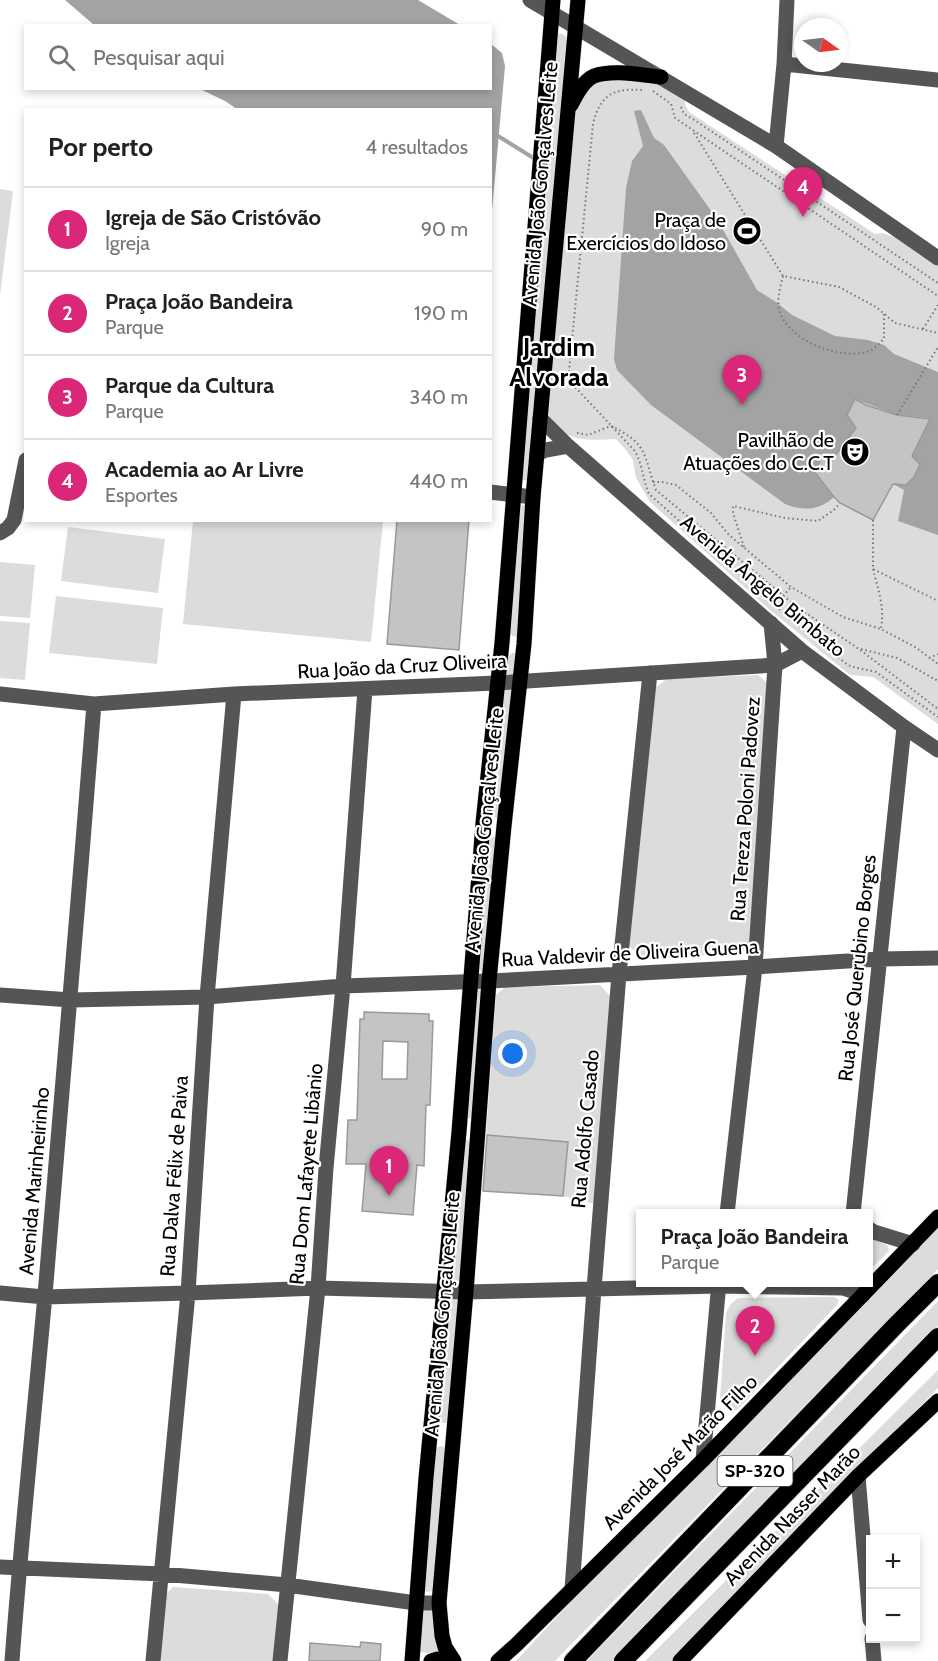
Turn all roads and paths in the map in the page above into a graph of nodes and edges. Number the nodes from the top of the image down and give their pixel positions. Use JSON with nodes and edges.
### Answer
{"nodes":[{"id":1,"x":530,"y":0,"type":"edge"},
{"id":2,"x":578,"y":0,"type":"edge"},
{"id":3,"x":787,"y":0,"type":"edge"},
{"id":4,"x":552,"y":6,"type":"edge"},
{"id":5,"x":576,"y":26,"type":"junction"},
{"id":6,"x":784,"y":64,"type":"junction"},
{"id":7,"x":938,"y":80,"type":"edge"},
{"id":8,"x":659,"y":83,"type":"junction"},
{"id":9,"x":646,"y":91,"type":"dead end"},
{"id":10,"x":678,"y":99,"type":"dead end"},
{"id":11,"x":567,"y":113,"type":"junction"},
{"id":12,"x":692,"y":130,"type":"junction"},
{"id":13,"x":776,"y":146,"type":"junction"},
{"id":14,"x":938,"y":258,"type":"edge"},
{"id":15,"x":783,"y":276,"type":"junction"},
{"id":16,"x":938,"y":283,"type":"edge"},
{"id":17,"x":938,"y":296,"type":"edge"},
{"id":18,"x":938,"y":305,"type":"edge"},
{"id":19,"x":884,"y":313,"type":"junction"},
{"id":20,"x":923,"y":329,"type":"junction"},
{"id":21,"x":938,"y":333,"type":"edge"},
{"id":22,"x":938,"y":347,"type":"edge"},
{"id":23,"x":897,"y":414,"type":"dead end"},
{"id":24,"x":540,"y":418,"type":"junction"},
{"id":25,"x":611,"y":426,"type":"junction"},
{"id":26,"x":571,"y":439,"type":"junction"},
{"id":27,"x":537,"y":454,"type":"junction"},
{"id":28,"x":24,"y":470,"type":"edge"},
{"id":29,"x":653,"y":482,"type":"junction"},
{"id":30,"x":492,"y":492,"type":"edge"},
{"id":31,"x":513,"y":495,"type":"junction"},
{"id":32,"x":533,"y":497,"type":"junction"},
{"id":33,"x":840,"y":503,"type":"dead end"},
{"id":34,"x":873,"y":520,"type":"dead end"},
{"id":35,"x":0,"y":533,"type":"edge"},
{"id":36,"x":744,"y":547,"type":"junction"},
{"id":37,"x":873,"y":569,"type":"junction"},
{"id":38,"x":791,"y":586,"type":"junction"},
{"id":39,"x":783,"y":596,"type":"junction"},
{"id":40,"x":938,"y":601,"type":"edge"},
{"id":41,"x":771,"y":622,"type":"junction"},
{"id":42,"x":880,"y":629,"type":"junction"},
{"id":43,"x":502,"y":643,"type":"junction"},
{"id":44,"x":524,"y":644,"type":"junction"},
{"id":45,"x":859,"y":649,"type":"junction"},
{"id":46,"x":802,"y":651,"type":"junction"},
{"id":47,"x":938,"y":654,"type":"edge"},
{"id":48,"x":929,"y":658,"type":"junction"},
{"id":49,"x":938,"y":664,"type":"edge"},
{"id":50,"x":776,"y":665,"type":"junction"},
{"id":51,"x":650,"y":672,"type":"junction"},
{"id":52,"x":520,"y":681,"type":"junction"},
{"id":53,"x":938,"y":681,"type":"edge"},
{"id":54,"x":497,"y":683,"type":"junction"},
{"id":55,"x":365,"y":689,"type":"junction"},
{"id":56,"x":0,"y":694,"type":"edge"},
{"id":57,"x":234,"y":694,"type":"junction"},
{"id":58,"x":94,"y":704,"type":"junction"},
{"id":59,"x":938,"y":709,"type":"edge"},
{"id":60,"x":938,"y":717,"type":"edge"},
{"id":61,"x":904,"y":727,"type":"junction"},
{"id":62,"x":938,"y":750,"type":"edge"},
{"id":63,"x":483,"y":823,"type":"junction"},
{"id":64,"x":504,"y":826,"type":"junction"},
{"id":65,"x":938,"y":958,"type":"edge"},
{"id":66,"x":879,"y":959,"type":"junction"},
{"id":67,"x":755,"y":967,"type":"junction"},
{"id":68,"x":619,"y":974,"type":"junction"},
{"id":69,"x":471,"y":981,"type":"junction"},
{"id":70,"x":489,"y":981,"type":"junction"},
{"id":71,"x":343,"y":986,"type":"junction"},
{"id":72,"x":0,"y":995,"type":"edge"},
{"id":73,"x":207,"y":997,"type":"junction"},
{"id":74,"x":70,"y":1000,"type":"junction"},
{"id":75,"x":459,"y":1132,"type":"junction"},
{"id":76,"x":478,"y":1133,"type":"junction"},
{"id":77,"x":728,"y":1209,"type":"edge"},
{"id":78,"x":853,"y":1209,"type":"edge"},
{"id":79,"x":938,"y":1217,"type":"edge"},
{"id":80,"x":873,"y":1232,"type":"edge"},
{"id":81,"x":913,"y":1244,"type":"junction"},
{"id":82,"x":938,"y":1283,"type":"edge"},
{"id":83,"x":873,"y":1285,"type":"edge"},
{"id":84,"x":656,"y":1287,"type":"edge"},
{"id":85,"x":718,"y":1287,"type":"edge"},
{"id":86,"x":848,"y":1287,"type":"edge"},
{"id":87,"x":871,"y":1287,"type":"edge"},
{"id":88,"x":318,"y":1288,"type":"junction"},
{"id":89,"x":594,"y":1289,"type":"junction"},
{"id":90,"x":444,"y":1290,"type":"junction"},
{"id":91,"x":466,"y":1292,"type":"junction"},
{"id":92,"x":0,"y":1293,"type":"edge"},
{"id":93,"x":188,"y":1293,"type":"junction"},
{"id":94,"x":863,"y":1295,"type":"junction"},
{"id":95,"x":45,"y":1297,"type":"junction"},
{"id":96,"x":938,"y":1337,"type":"edge"},
{"id":97,"x":938,"y":1401,"type":"edge"},
{"id":98,"x":432,"y":1436,"type":"junction"},
{"id":99,"x":453,"y":1438,"type":"junction"},
{"id":100,"x":703,"y":1460,"type":"junction"},
{"id":101,"x":858,"y":1476,"type":"junction"},
{"id":102,"x":0,"y":1567,"type":"edge"},
{"id":103,"x":19,"y":1568,"type":"junction"},
{"id":104,"x":162,"y":1574,"type":"junction"},
{"id":105,"x":287,"y":1585,"type":"junction"},
{"id":106,"x":572,"y":1589,"type":"junction"},
{"id":107,"x":867,"y":1589,"type":"edge"},
{"id":108,"x":416,"y":1603,"type":"junction"},
{"id":109,"x":439,"y":1603,"type":"junction"},
{"id":110,"x":872,"y":1643,"type":"edge"},
{"id":111,"x":12,"y":1661,"type":"edge"},
{"id":112,"x":153,"y":1661,"type":"edge"},
{"id":113,"x":280,"y":1661,"type":"edge"},
{"id":114,"x":412,"y":1661,"type":"edge"},
{"id":115,"x":430,"y":1661,"type":"edge"},
{"id":116,"x":452,"y":1661,"type":"edge"},
{"id":117,"x":498,"y":1661,"type":"edge"},
{"id":118,"x":573,"y":1661,"type":"edge"},
{"id":119,"x":623,"y":1661,"type":"edge"},
{"id":120,"x":680,"y":1661,"type":"edge"},
{"id":121,"x":874,"y":1661,"type":"edge"}],
"edges":[{"from":1,"to":4,"type":"street"},
{"from":2,"to":5,"type":"main road","name":"Avenida João Gonçalves Leite"},
{"from":3,"to":6,"type":"street"},
{"from":4,"to":5,"type":"street"},
{"from":4,"to":31,"type":"main road","name":"Avenida João Gonçalves Leite"},
{"from":5,"to":8,"type":"street"},
{"from":5,"to":11,"type":"main road","name":"Avenida João Gonçalves Leite"},
{"from":6,"to":7,"type":"street"},
{"from":6,"to":13,"type":"street"},
{"from":8,"to":11,"type":"main road"},
{"from":8,"to":12,"type":"path"},
{"from":8,"to":13,"type":"street"},
{"from":9,"to":25,"type":"path"},
{"from":10,"to":16,"type":"path"},
{"from":11,"to":24,"type":"main road","name":"Avenida João Gonçalves Leite"},
{"from":12,"to":15,"type":"path"},
{"from":12,"to":17,"type":"path"},
{"from":13,"to":14,"type":"street"},
{"from":15,"to":19,"type":"path"},
{"from":15,"to":19,"type":"path"},
{"from":18,"to":20,"type":"path"},
{"from":19,"to":20,"type":"path"},
{"from":20,"to":21,"type":"path"},
{"from":22,"to":23,"type":"path"},
{"from":24,"to":26,"type":"street","name":"Avenida Ângelo Bimbato"},
{"from":24,"to":27,"type":"main road","name":"Avenida João Gonçalves Leite"},
{"from":25,"to":26,"type":"path"},
{"from":25,"to":29,"type":"path"},
{"from":25,"to":60,"type":"path"},
{"from":26,"to":27,"type":"street"},
{"from":26,"to":41,"type":"street","name":"Avenida Ângelo Bimbato"},
{"from":27,"to":32,"type":"main road","name":"Avenida João Gonçalves Leite"},
{"from":28,"to":35,"type":"street"},
{"from":29,"to":36,"type":"path"},
{"from":29,"to":39,"type":"path"},
{"from":30,"to":31,"type":"street"},
{"from":31,"to":32,"type":"street"},
{"from":31,"to":43,"type":"main road","name":"Avenida João Gonçalves Leite"},
{"from":32,"to":44,"type":"main road","name":"Avenida João Gonçalves Leite"},
{"from":33,"to":36,"type":"path"},
{"from":34,"to":37,"type":"path"},
{"from":36,"to":38,"type":"path"},
{"from":37,"to":40,"type":"path"},
{"from":37,"to":42,"type":"path"},
{"from":38,"to":39,"type":"path"},
{"from":38,"to":42,"type":"path"},
{"from":39,"to":45,"type":"path"},
{"from":41,"to":46,"type":"street","name":"Avenida Ângelo Bimbato"},
{"from":41,"to":50,"type":"street","name":"Rua Tereza Poloni Padovez"},
{"from":42,"to":48,"type":"path"},
{"from":43,"to":44,"type":"main road"},
{"from":43,"to":54,"type":"main road","name":"Avenida João Gonçalves Leite"},
{"from":44,"to":52,"type":"main road","name":"Avenida João Gonçalves Leite"},
{"from":45,"to":53,"type":"path"},
{"from":45,"to":59,"type":"path"},
{"from":46,"to":50,"type":"street","name":"Rua João da Cruz Oliveira"},
{"from":46,"to":61,"type":"street","name":"Avenida Ângelo Bimbato"},
{"from":47,"to":48,"type":"path"},
{"from":48,"to":49,"type":"path"},
{"from":50,"to":51,"type":"street","name":"Rua João da Cruz Oliveira"},
{"from":50,"to":67,"type":"street","name":"Rua Tereza Poloni Padovez"},
{"from":51,"to":52,"type":"street","name":"Rua João da Cruz Oliveira"},
{"from":51,"to":68,"type":"street","name":"Rua Adolfo Casado"},
{"from":52,"to":54,"type":"street","name":"Rua João da Cruz Oliveira"},
{"from":52,"to":64,"type":"main road","name":"Avenida João Gonçalves Leite"},
{"from":54,"to":55,"type":"street","name":"Rua João da Cruz Oliveira"},
{"from":54,"to":63,"type":"main road","name":"Avenida João Gonçalves Leite"},
{"from":55,"to":57,"type":"street","name":"Rua João da Cruz Oliveira"},
{"from":55,"to":71,"type":"street","name":"Rua Dom Lafayete Libânio"},
{"from":56,"to":58,"type":"street","name":"Rua João da Cruz Oliveira"},
{"from":57,"to":58,"type":"street","name":"Rua João da Cruz Oliveira"},
{"from":57,"to":73,"type":"street","name":"Rua Dalva Félix de Paiva"},
{"from":58,"to":74,"type":"street","name":"Avenida Marinheirinho"},
{"from":61,"to":62,"type":"street","name":"Avenida Ângelo Bimbato"},
{"from":61,"to":66,"type":"street","name":"Rua José Querubino Borges"},
{"from":63,"to":64,"type":"main road"},
{"from":63,"to":69,"type":"main road","name":"Avenida João Gonçalves Leite"},
{"from":64,"to":70,"type":"main road","name":"Avenida João Gonçalves Leite"},
{"from":65,"to":66,"type":"street","name":"Rua Valdevir de Oliveira Guena"},
{"from":66,"to":67,"type":"street","name":"Rua Valdevir de Oliveira Guena"},
{"from":66,"to":78,"type":"street","name":"Rua José Querubino Borges"},
{"from":67,"to":68,"type":"street","name":"Rua Valdevir de Oliveira Guena"},
{"from":67,"to":77,"type":"street","name":"Rua Tereza Poloni Padovez"},
{"from":68,"to":70,"type":"street","name":"Rua Valdevir de Oliveira Guena"},
{"from":68,"to":89,"type":"street","name":"Rua Adolfo Casado"},
{"from":69,"to":70,"type":"street","name":"Rua Valdevir de Oliveira Guena"},
{"from":69,"to":71,"type":"street","name":"Rua Valdevir de Oliveira Guena"},
{"from":69,"to":75,"type":"main road","name":"Avenida João Gonçalves Leite"},
{"from":70,"to":76,"type":"main road","name":"Avenida João Gonçalves Leite"},
{"from":71,"to":73,"type":"street","name":"Rua Valdevir de Oliveira Guena"},
{"from":71,"to":88,"type":"street","name":"Rua Dom Lafayete Libânio"},
{"from":72,"to":74,"type":"street","name":"Rua Valdevir de Oliveira Guena"},
{"from":73,"to":74,"type":"street","name":"Rua Valdevir de Oliveira Guena"},
{"from":73,"to":93,"type":"street","name":"Rua Dalva Félix de Paiva"},
{"from":74,"to":95,"type":"street","name":"Avenida Marinheirinho"},
{"from":75,"to":76,"type":"main road"},
{"from":75,"to":90,"type":"main road","name":"Avenida João Gonçalves Leite"},
{"from":76,"to":91,"type":"main road","name":"Avenida João Gonçalves Leite"},
{"from":79,"to":81,"type":"main road","name":"Avenida José Marão Filho"},
{"from":80,"to":81,"type":"street"},
{"from":81,"to":83,"type":"main road","name":"Avenida José Marão Filho"},
{"from":82,"to":118,"type":"highway","number":"SP-320"},
{"from":84,"to":89,"type":"street"},
{"from":85,"to":100,"type":"street"},
{"from":86,"to":94,"type":"street"},
{"from":87,"to":94,"type":"main road","name":"Avenida José Marão Filho"},
{"from":88,"to":90,"type":"street"},
{"from":88,"to":93,"type":"street"},
{"from":88,"to":105,"type":"street","name":"Rua Dom Lafayete Libânio"},
{"from":89,"to":91,"type":"street"},
{"from":89,"to":106,"type":"street","name":"Rua Adolfo Casado"},
{"from":90,"to":91,"type":"street"},
{"from":90,"to":98,"type":"main road","name":"Avenida João Gonçalves Leite"},
{"from":91,"to":99,"type":"main road","name":"Avenida João Gonçalves Leite"},
{"from":92,"to":95,"type":"street"},
{"from":93,"to":95,"type":"street"},
{"from":93,"to":104,"type":"street","name":"Rua Dalva Félix de Paiva"},
{"from":94,"to":100,"type":"main road","name":"Avenida José Marão Filho"},
{"from":95,"to":103,"type":"street","name":"Avenida Marinheirinho"},
{"from":96,"to":119,"type":"highway","number":"SP-320"},
{"from":97,"to":101,"type":"main road","name":"Avenida Nasser Marão"},
{"from":98,"to":99,"type":"main road"},
{"from":98,"to":108,"type":"main road","name":"Avenida João Gonçalves Leite"},
{"from":99,"to":109,"type":"main road","name":"Avenida João Gonçalves Leite"},
{"from":100,"to":106,"type":"main road","name":"Avenida José Marão Filho"},
{"from":101,"to":107,"type":"street"},
{"from":101,"to":120,"type":"main road","name":"Avenida Nasser Marão"},
{"from":102,"to":103,"type":"street"},
{"from":103,"to":104,"type":"street"},
{"from":103,"to":111,"type":"street","name":"Avenida Marinheirinho"},
{"from":104,"to":105,"type":"street"},
{"from":104,"to":112,"type":"street","name":"Rua Dalva Félix de Paiva"},
{"from":105,"to":108,"type":"street"},
{"from":105,"to":113,"type":"street","name":"Rua Dom Lafayete Libânio"},
{"from":106,"to":117,"type":"main road","name":"Avenida José Marão Filho"},
{"from":108,"to":109,"type":"street"},
{"from":108,"to":114,"type":"main road","name":"Avenida João Gonçalves Leite"},
{"from":109,"to":116,"type":"main road","name":"Avenida João Gonçalves Leite"},
{"from":110,"to":121,"type":"street"},
{"from":115,"to":116,"type":"main road"}]}
